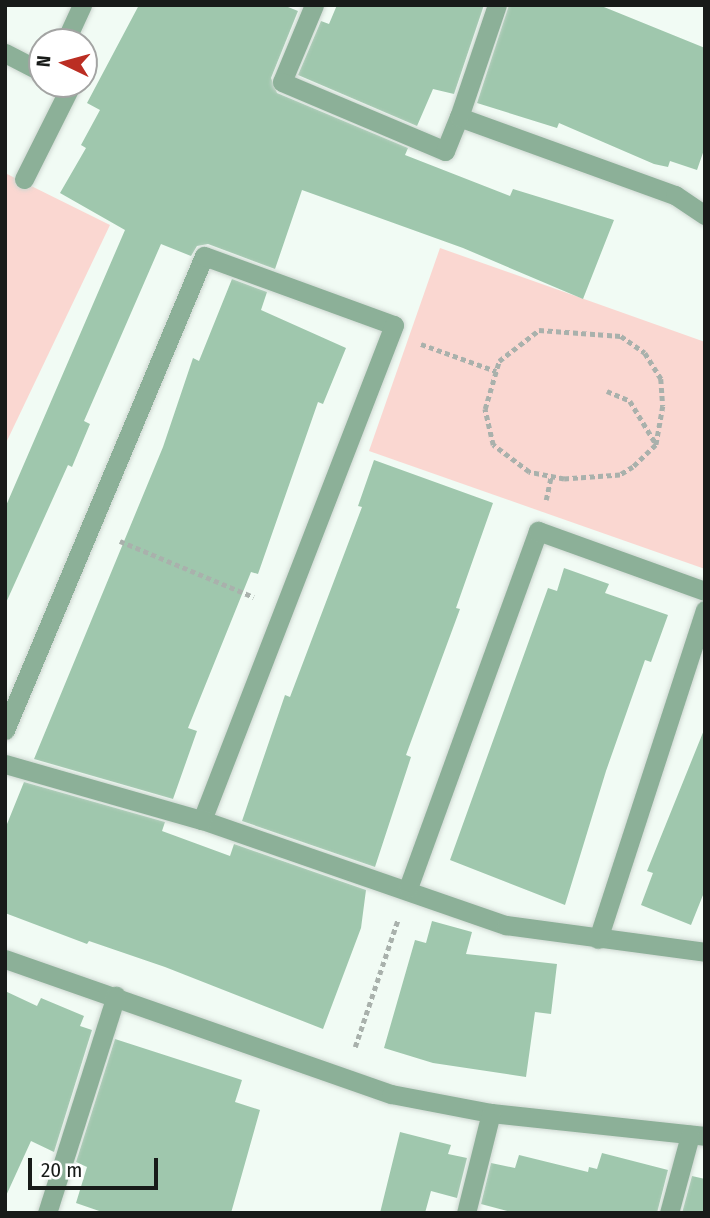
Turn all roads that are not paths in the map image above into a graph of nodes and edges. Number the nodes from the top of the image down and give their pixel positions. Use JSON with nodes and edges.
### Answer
{"nodes":[{"id":1,"x":82,"y":5,"type":"edge"},
{"id":2,"x":314,"y":5,"type":"edge"},
{"id":3,"x":497,"y":5,"type":"edge"},
{"id":4,"x":71,"y":28,"type":"edge"},
{"id":5,"x":5,"y":53,"type":"edge"},
{"id":6,"x":28,"y":65,"type":"edge"},
{"id":7,"x":64,"y":98,"type":"edge"},
{"id":8,"x":459,"y":117,"type":"junction"},
{"id":9,"x":24,"y":179,"type":"dead end"},
{"id":10,"x":705,"y":215,"type":"edge"},
{"id":11,"x":705,"y":591,"type":"edge"},
{"id":12,"x":705,"y":610,"type":"edge"},
{"id":13,"x":5,"y":730,"type":"edge"},
{"id":14,"x":5,"y":764,"type":"edge"},
{"id":15,"x":202,"y":820,"type":"junction"},
{"id":16,"x":408,"y":888,"type":"junction"},
{"id":17,"x":598,"y":939,"type":"junction"},
{"id":18,"x":705,"y":952,"type":"edge"},
{"id":19,"x":5,"y":959,"type":"edge"},
{"id":20,"x":116,"y":996,"type":"junction"},
{"id":21,"x":491,"y":1113,"type":"junction"},
{"id":22,"x":697,"y":1136,"type":"edge"},
{"id":23,"x":47,"y":1213,"type":"edge"},
{"id":24,"x":466,"y":1213,"type":"edge"},
{"id":25,"x":669,"y":1213,"type":"edge"}],
"edges":[{"from":1,"to":4,"type":"street"},
{"from":2,"to":8,"type":"street"},
{"from":3,"to":8,"type":"street"},
{"from":5,"to":6,"type":"street"},
{"from":7,"to":9,"type":"street"},
{"from":8,"to":10,"type":"street"},
{"from":11,"to":16,"type":"street"},
{"from":12,"to":17,"type":"street"},
{"from":13,"to":15,"type":"street"},
{"from":14,"to":15,"type":"street"},
{"from":15,"to":16,"type":"street"},
{"from":16,"to":17,"type":"street"},
{"from":17,"to":18,"type":"street"},
{"from":19,"to":20,"type":"street"},
{"from":20,"to":21,"type":"street"},
{"from":20,"to":23,"type":"street"},
{"from":21,"to":22,"type":"street"},
{"from":21,"to":24,"type":"street"},
{"from":22,"to":25,"type":"street"}]}
